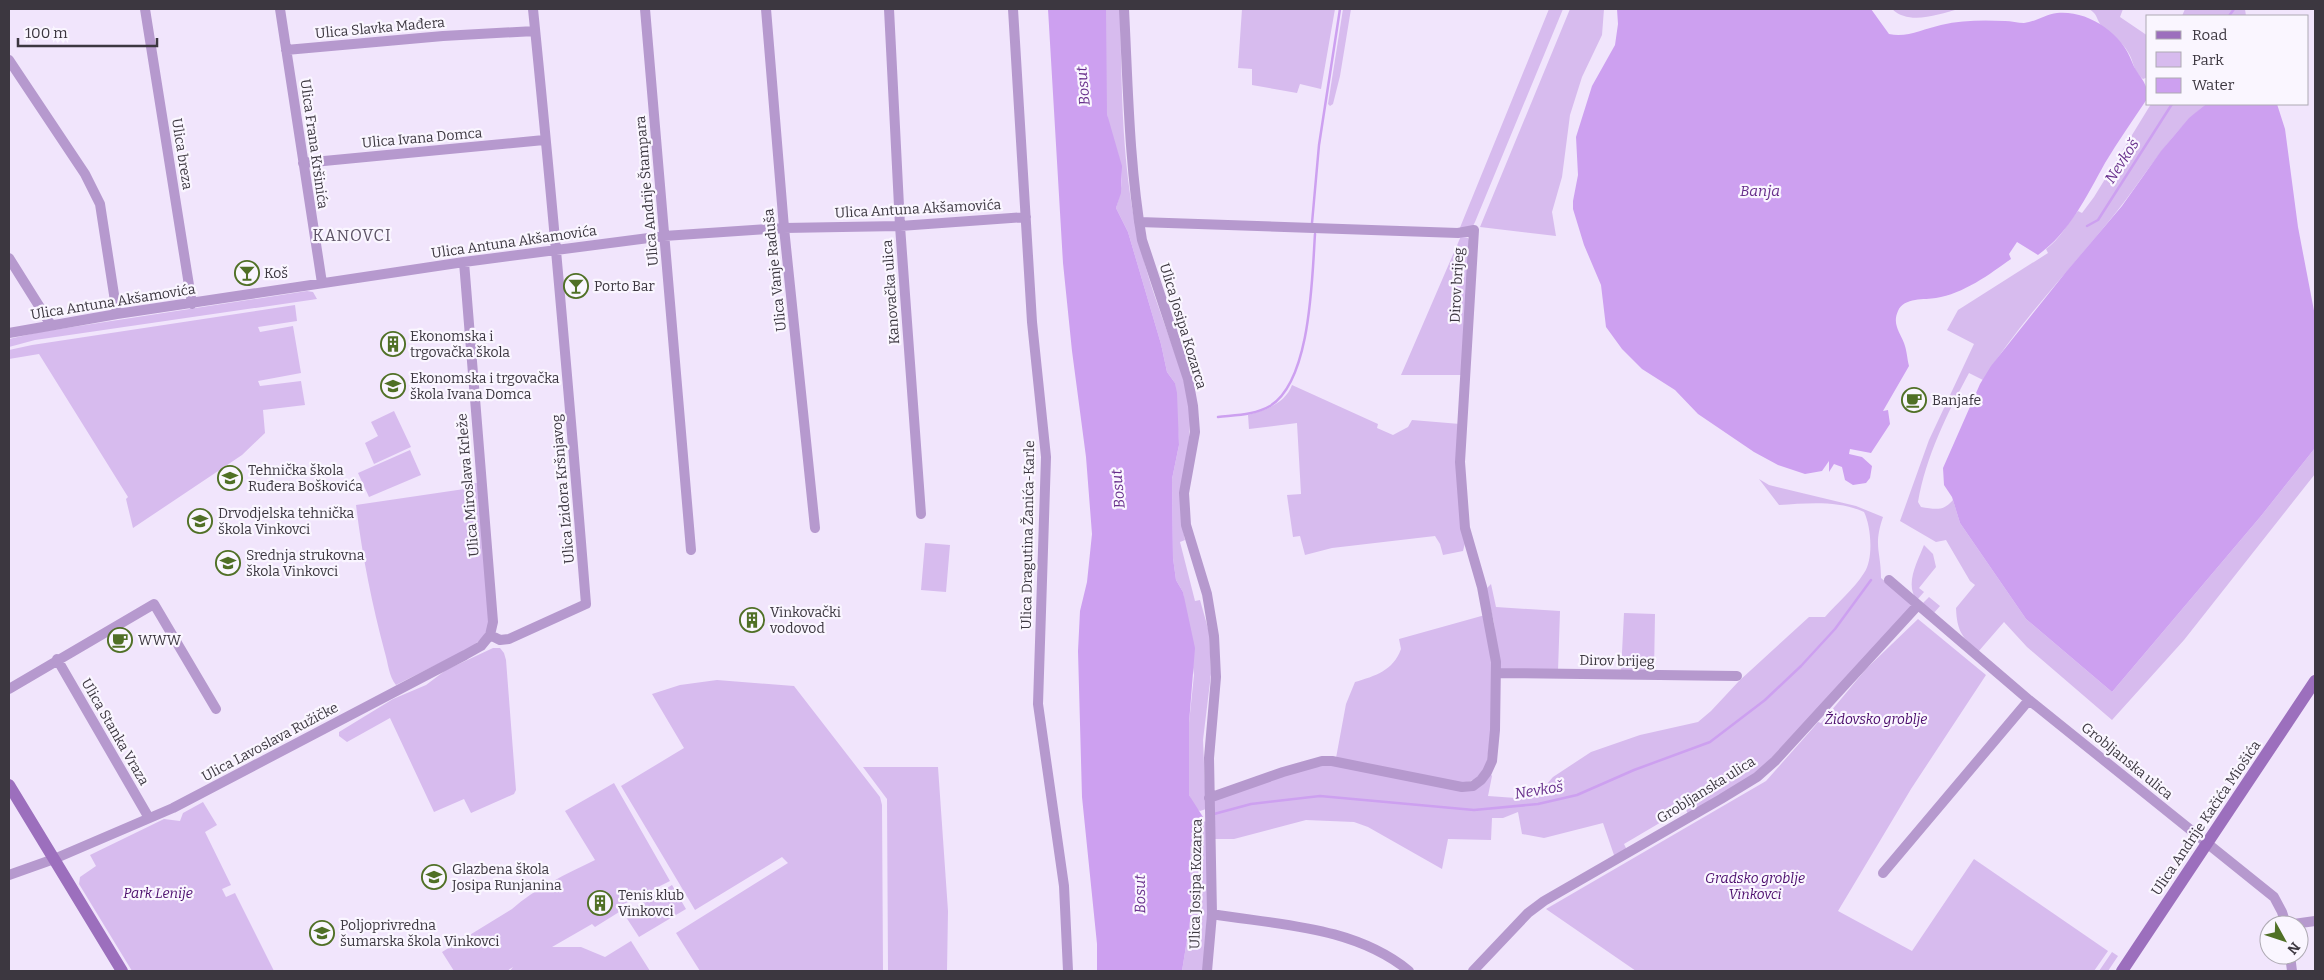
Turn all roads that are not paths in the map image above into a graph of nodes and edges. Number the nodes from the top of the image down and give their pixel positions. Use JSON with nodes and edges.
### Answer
{"nodes":[{"id":1,"x":145,"y":9,"type":"edge"},
{"id":2,"x":280,"y":9,"type":"edge"},
{"id":3,"x":533,"y":9,"type":"edge"},
{"id":4,"x":645,"y":9,"type":"edge"},
{"id":5,"x":766,"y":9,"type":"edge"},
{"id":6,"x":889,"y":9,"type":"edge"},
{"id":7,"x":1013,"y":9,"type":"edge"},
{"id":8,"x":1124,"y":9,"type":"edge"},
{"id":9,"x":535,"y":32,"type":"junction"},
{"id":10,"x":286,"y":50,"type":"junction"},
{"id":11,"x":9,"y":60,"type":"edge"},
{"id":12,"x":544,"y":140,"type":"junction"},
{"id":13,"x":303,"y":163,"type":"junction"},
{"id":14,"x":1026,"y":217,"type":"junction"},
{"id":15,"x":1139,"y":222,"type":"junction"},
{"id":16,"x":900,"y":226,"type":"junction"},
{"id":17,"x":784,"y":228,"type":"junction"},
{"id":18,"x":664,"y":236,"type":"junction"},
{"id":19,"x":557,"y":249,"type":"junction"},
{"id":20,"x":9,"y":258,"type":"edge"},
{"id":21,"x":464,"y":262,"type":"junction"},
{"id":22,"x":322,"y":283,"type":"junction"},
{"id":23,"x":192,"y":304,"type":"junction"},
{"id":24,"x":117,"y":314,"type":"junction"},
{"id":25,"x":51,"y":326,"type":"junction"},
{"id":26,"x":9,"y":333,"type":"edge"},
{"id":27,"x":921,"y":514,"type":"dead end"},
{"id":28,"x":815,"y":528,"type":"dead end"},
{"id":29,"x":692,"y":550,"type":"dead end"},
{"id":30,"x":1889,"y":580,"type":"dead end"},
{"id":31,"x":1918,"y":605,"type":"junction"},
{"id":32,"x":490,"y":635,"type":"junction"},
{"id":33,"x":57,"y":659,"type":"junction"},
{"id":34,"x":1496,"y":673,"type":"junction"},
{"id":35,"x":1737,"y":676,"type":"dead end"},
{"id":36,"x":2315,"y":681,"type":"edge"},
{"id":37,"x":9,"y":689,"type":"edge"},
{"id":38,"x":2029,"y":700,"type":"junction"},
{"id":39,"x":216,"y":709,"type":"dead end"},
{"id":40,"x":9,"y":785,"type":"edge"},
{"id":41,"x":1210,"y":802,"type":"junction"},
{"id":42,"x":149,"y":818,"type":"junction"},
{"id":43,"x":2207,"y":843,"type":"junction"},
{"id":44,"x":54,"y":859,"type":"junction"},
{"id":45,"x":1883,"y":872,"type":"dead end"},
{"id":46,"x":9,"y":875,"type":"edge"},
{"id":47,"x":1212,"y":914,"type":"junction"},
{"id":48,"x":2283,"y":915,"type":"edge"},
{"id":49,"x":122,"y":971,"type":"edge"},
{"id":50,"x":1068,"y":971,"type":"edge"},
{"id":51,"x":1207,"y":971,"type":"edge"},
{"id":52,"x":1409,"y":971,"type":"edge"},
{"id":53,"x":1473,"y":971,"type":"edge"},
{"id":54,"x":2122,"y":971,"type":"edge"}],
"edges":[{"from":1,"to":23,"type":"street","name":"Ulica breza"},
{"from":2,"to":10,"type":"street","name":"Ulica Frana Kršinića"},
{"from":3,"to":9,"type":"street","name":"Ulica Izidora Kršnjavog"},
{"from":4,"to":18,"type":"street","name":"Ulica Andrije Štampara"},
{"from":5,"to":17,"type":"street","name":"Ulica Vanje Raduša"},
{"from":6,"to":16,"type":"street","name":"Kanovačka ulica"},
{"from":7,"to":14,"type":"street","name":"Ulica Dragutina Žanića-Karle"},
{"from":8,"to":15,"type":"street","name":"Ulica Josipa Kozarca"},
{"from":9,"to":10,"type":"street","name":"Ulica Slavka Mađera"},
{"from":9,"to":12,"type":"street","name":"Ulica Izidora Kršnjavog"},
{"from":10,"to":13,"type":"street","name":"Ulica Frana Kršinića"},
{"from":11,"to":24,"type":"street"},
{"from":12,"to":13,"type":"street","name":"Ulica Ivana Domca"},
{"from":12,"to":19,"type":"street","name":"Ulica Izidora Kršnjavog"},
{"from":13,"to":22,"type":"street","name":"Ulica Frana Kršinića"},
{"from":14,"to":16,"type":"street","name":"Ulica Antuna Akšamovića"},
{"from":14,"to":50,"type":"street","name":"Ulica Dragutina Žanića-Karle"},
{"from":15,"to":34,"type":"street","name":"Dirov brijeg"},
{"from":15,"to":41,"type":"street","name":"Ulica Josipa Kozarca"},
{"from":16,"to":17,"type":"street","name":"Ulica Antuna Akšamovića"},
{"from":16,"to":27,"type":"street","name":"Kanovačka ulica"},
{"from":17,"to":18,"type":"street","name":"Ulica Antuna Akšamovića"},
{"from":17,"to":28,"type":"street","name":"Ulica Vanje Raduša"},
{"from":18,"to":19,"type":"street","name":"Ulica Antuna Akšamovića"},
{"from":18,"to":29,"type":"street","name":"Ulica Andrije Štampara"},
{"from":19,"to":21,"type":"street","name":"Ulica Antuna Akšamovića"},
{"from":19,"to":32,"type":"street","name":"Ulica Izidora Kršnjavog"},
{"from":20,"to":25,"type":"street"},
{"from":21,"to":22,"type":"street","name":"Ulica Antuna Akšamovića"},
{"from":21,"to":32,"type":"street","name":"Ulica Miroslava Krleže"},
{"from":22,"to":23,"type":"street","name":"Ulica Antuna Akšamovića"},
{"from":23,"to":24,"type":"street","name":"Ulica Antuna Akšamovića"},
{"from":24,"to":25,"type":"street","name":"Ulica Antuna Akšamovića"},
{"from":25,"to":26,"type":"street","name":"Ulica Antuna Akšamovića"},
{"from":30,"to":31,"type":"street","name":"Grobljanska ulica"},
{"from":31,"to":38,"type":"street","name":"Grobljanska ulica"},
{"from":31,"to":53,"type":"street","name":"Grobljanska ulica"},
{"from":32,"to":42,"type":"street","name":"Ulica Lavoslava Ružičke"},
{"from":33,"to":37,"type":"street"},
{"from":33,"to":39,"type":"street"},
{"from":33,"to":42,"type":"street","name":"Ulica Stanka Vraza"},
{"from":34,"to":35,"type":"street","name":"Dirov brijeg"},
{"from":34,"to":41,"type":"street","name":"Dirov brijeg"},
{"from":36,"to":43,"type":"main road","name":"Ulica Andrije Kačića Miošića"},
{"from":38,"to":43,"type":"street","name":"Grobljanska ulica"},
{"from":38,"to":45,"type":"street"},
{"from":40,"to":44,"type":"main road"},
{"from":41,"to":47,"type":"street","name":"Ulica Josipa Kozarca"},
{"from":42,"to":44,"type":"street","name":"Ulica Lavoslava Ružičke"},
{"from":43,"to":48,"type":"street","name":"Grobljanska ulica"},
{"from":43,"to":54,"type":"main road","name":"Ulica Andrije Kačića Miošića"},
{"from":44,"to":46,"type":"street","name":"Ulica Lavoslava Ružičke"},
{"from":44,"to":49,"type":"main road"},
{"from":47,"to":51,"type":"street","name":"Ulica Josipa Kozarca"},
{"from":47,"to":52,"type":"street"}]}
